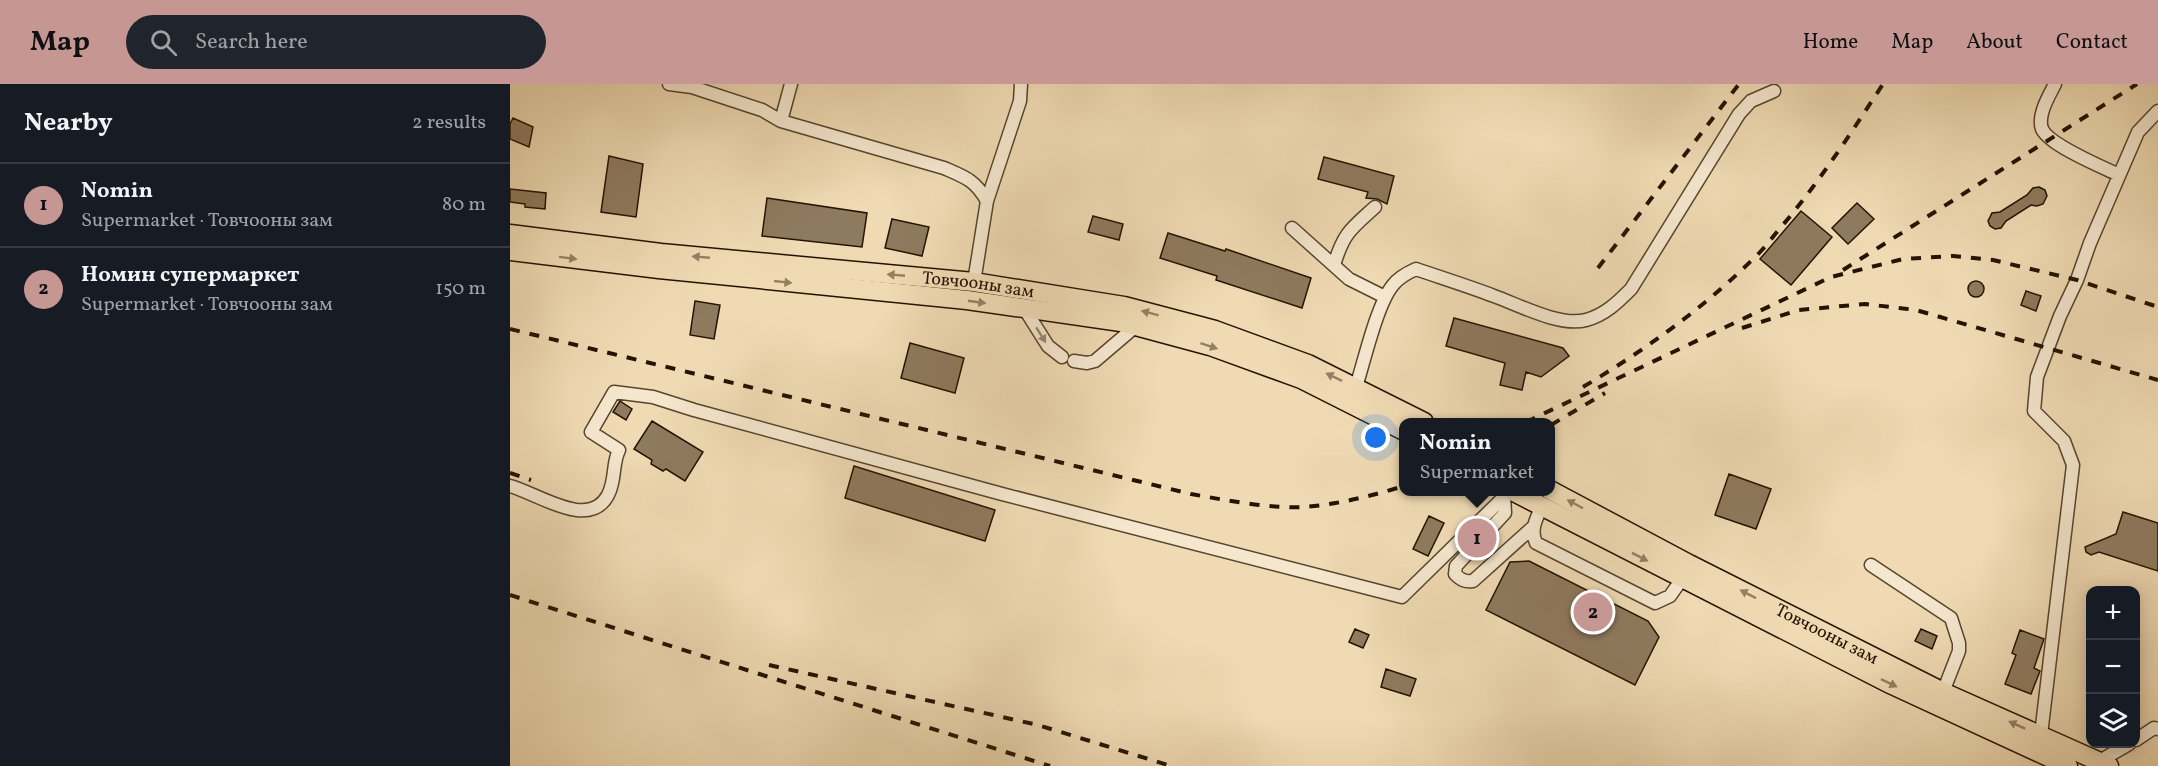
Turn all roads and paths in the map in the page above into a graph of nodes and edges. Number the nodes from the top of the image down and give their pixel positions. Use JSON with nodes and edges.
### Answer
{"nodes":[{"id":1,"x":669,"y":84,"type":"edge"},
{"id":2,"x":717,"y":84,"type":"edge"},
{"id":3,"x":790,"y":84,"type":"edge"},
{"id":4,"x":1021,"y":84,"type":"edge"},
{"id":5,"x":2055,"y":84,"type":"edge"},
{"id":6,"x":1774,"y":91,"type":"dead end"},
{"id":7,"x":725,"y":98,"type":"junction"},
{"id":8,"x":2158,"y":111,"type":"edge"},
{"id":9,"x":781,"y":121,"type":"junction"},
{"id":10,"x":2119,"y":175,"type":"junction"},
{"id":11,"x":987,"y":201,"type":"junction"},
{"id":12,"x":1375,"y":207,"type":"dead end"},
{"id":13,"x":1292,"y":228,"type":"dead end"},
{"id":14,"x":510,"y":234,"type":"edge"},
{"id":15,"x":510,"y":251,"type":"edge"},
{"id":16,"x":1334,"y":265,"type":"junction"},
{"id":17,"x":974,"y":282,"type":"junction"},
{"id":18,"x":1385,"y":297,"type":"junction"},
{"id":19,"x":1024,"y":308,"type":"junction"},
{"id":20,"x":1136,"y":326,"type":"junction"},
{"id":21,"x":1356,"y":387,"type":"junction"},
{"id":22,"x":1415,"y":418,"type":"edge"},
{"id":23,"x":1399,"y":428,"type":"edge"},
{"id":24,"x":510,"y":486,"type":"edge"},
{"id":25,"x":1506,"y":496,"type":"edge"},
{"id":26,"x":1508,"y":496,"type":"edge"},
{"id":27,"x":1546,"y":498,"type":"edge"},
{"id":28,"x":1533,"y":526,"type":"junction"},
{"id":29,"x":1871,"y":564,"type":"dead end"},
{"id":30,"x":1682,"y":579,"type":"junction"},
{"id":31,"x":1943,"y":692,"type":"junction"},
{"id":32,"x":2158,"y":729,"type":"edge"},
{"id":33,"x":2140,"y":737,"type":"edge"},
{"id":34,"x":2040,"y":744,"type":"junction"},
{"id":35,"x":2124,"y":748,"type":"edge"},
{"id":36,"x":2104,"y":764,"type":"edge"},
{"id":37,"x":2061,"y":765,"type":"edge"}],
"edges":[{"from":1,"to":7,"type":"street"},
{"from":2,"to":7,"type":"street"},
{"from":3,"to":9,"type":"street"},
{"from":4,"to":11,"type":"street"},
{"from":5,"to":10,"type":"street"},
{"from":6,"to":18,"type":"street"},
{"from":7,"to":9,"type":"street"},
{"from":8,"to":10,"type":"street"},
{"from":9,"to":11,"type":"street"},
{"from":10,"to":34,"type":"street"},
{"from":11,"to":17,"type":"street"},
{"from":12,"to":16,"type":"street"},
{"from":13,"to":16,"type":"street"},
{"from":17,"to":14,"type":"highway","name":"Товчооны зам","one_way":true},
{"from":15,"to":19,"type":"highway","name":"Товчооны зам","one_way":true},
{"from":16,"to":18,"type":"street"},
{"from":21,"to":17,"type":"highway","name":"Товчооны зам","one_way":true},
{"from":18,"to":21,"type":"street"},
{"from":19,"to":20,"type":"highway","name":"Товчооны зам"},
{"from":19,"to":20,"type":"street","one_way":true},
{"from":20,"to":23,"type":"highway","name":"Товчооны зам","one_way":true},
{"from":21,"to":22,"type":"highway","name":"Товчооны зам"},
{"from":24,"to":25,"type":"street"},
{"from":26,"to":28,"type":"street"},
{"from":27,"to":28,"type":"street"},
{"from":27,"to":30,"type":"highway","name":"Товчооны зам","one_way":true},
{"from":31,"to":27,"type":"highway","name":"Товчооны зам","one_way":true},
{"from":28,"to":30,"type":"street"},
{"from":29,"to":31,"type":"street"},
{"from":30,"to":34,"type":"highway","name":"Товчооны зам","one_way":true},
{"from":34,"to":31,"type":"highway","name":"Товчооны зам","one_way":true},
{"from":32,"to":33,"type":"street"},
{"from":34,"to":36,"type":"highway","name":"Товчооны зам"},
{"from":34,"to":37,"type":"highway","name":"Товчооны зам"},
{"from":35,"to":36,"type":"street"}]}
